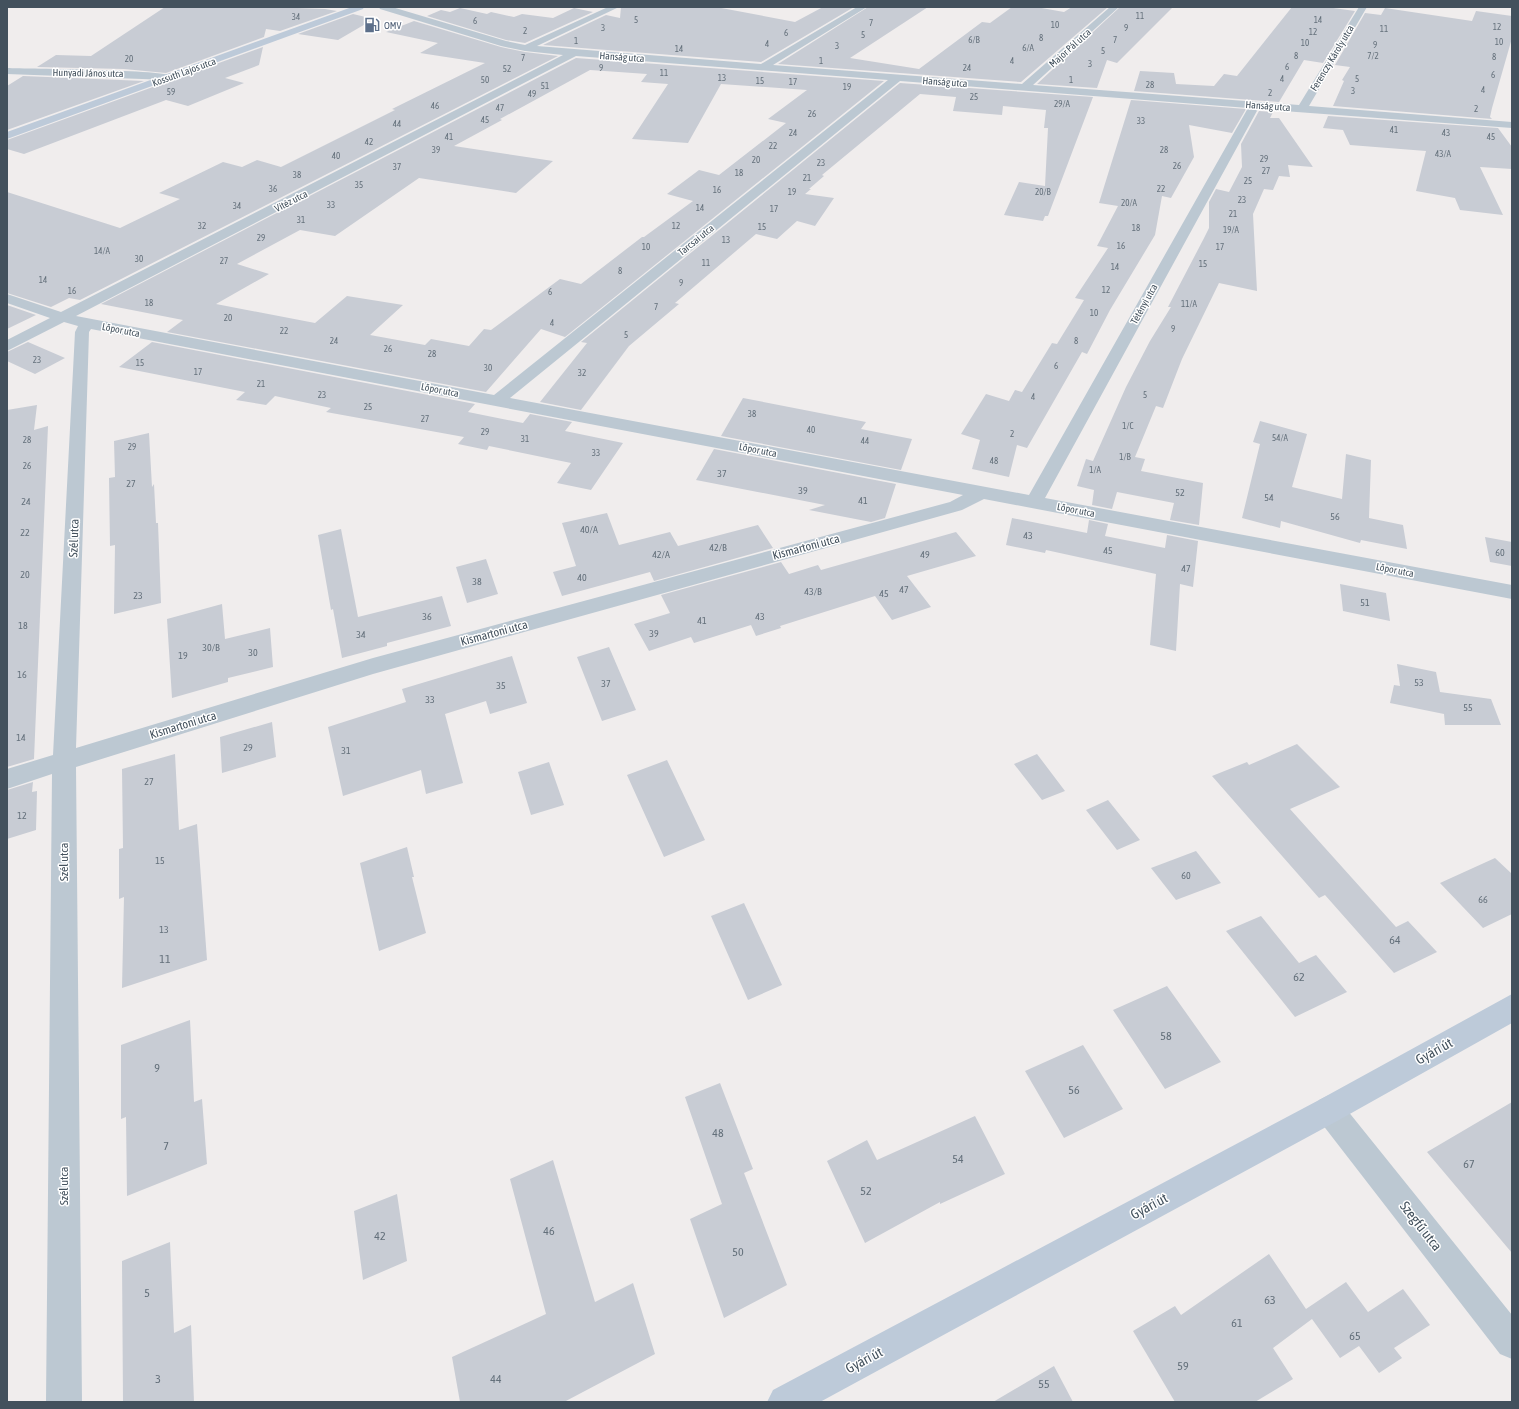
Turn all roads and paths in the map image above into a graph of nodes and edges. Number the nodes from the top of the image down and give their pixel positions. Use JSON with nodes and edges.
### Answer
{"nodes":[{"id":1,"x":360,"y":7,"type":"edge"},
{"id":2,"x":383,"y":7,"type":"edge"},
{"id":3,"x":615,"y":7,"type":"edge"},
{"id":4,"x":863,"y":7,"type":"edge"},
{"id":5,"x":1115,"y":7,"type":"edge"},
{"id":6,"x":1363,"y":7,"type":"edge"},
{"id":7,"x":525,"y":48,"type":"junction"},
{"id":8,"x":574,"y":53,"type":"junction"},
{"id":9,"x":762,"y":68,"type":"junction"},
{"id":10,"x":7,"y":71,"type":"edge"},
{"id":11,"x":169,"y":77,"type":"junction"},
{"id":12,"x":896,"y":79,"type":"junction"},
{"id":13,"x":1024,"y":88,"type":"junction"},
{"id":14,"x":1255,"y":106,"type":"junction"},
{"id":15,"x":1302,"y":109,"type":"junction"},
{"id":16,"x":1512,"y":125,"type":"edge"},
{"id":17,"x":7,"y":136,"type":"edge"},
{"id":18,"x":7,"y":298,"type":"edge"},
{"id":19,"x":75,"y":321,"type":"junction"},
{"id":20,"x":7,"y":346,"type":"edge"},
{"id":21,"x":497,"y":401,"type":"junction"},
{"id":22,"x":982,"y":492,"type":"junction"},
{"id":23,"x":1034,"y":502,"type":"junction"},
{"id":24,"x":1512,"y":592,"type":"edge"},
{"id":25,"x":64,"y":762,"type":"junction"},
{"id":26,"x":7,"y":779,"type":"edge"},
{"id":27,"x":1512,"y":1008,"type":"edge"},
{"id":28,"x":1329,"y":1110,"type":"junction"},
{"id":29,"x":1512,"y":1342,"type":"edge"},
{"id":30,"x":64,"y":1402,"type":"edge"},
{"id":31,"x":785,"y":1402,"type":"edge"}],
"edges":[{"from":1,"to":11,"type":"main road","name":"Kossuth Lajos utca"},
{"from":2,"to":7,"type":"street","name":"Hanság utca"},
{"from":3,"to":7,"type":"street"},
{"from":4,"to":9,"type":"street"},
{"from":5,"to":13,"type":"street","name":"Major Pál utca"},
{"from":6,"to":15,"type":"street","name":"Ferenczy Károly utca"},
{"from":7,"to":8,"type":"street","name":"Hanság utca"},
{"from":8,"to":9,"type":"street","name":"Hanság utca"},
{"from":8,"to":19,"type":"street","name":"Vitéz utca"},
{"from":9,"to":12,"type":"street","name":"Hanság utca"},
{"from":10,"to":11,"type":"street","name":"Hunyadi János utca"},
{"from":11,"to":17,"type":"main road","name":"Kossuth Lajos utca"},
{"from":12,"to":13,"type":"street","name":"Hanság utca"},
{"from":12,"to":21,"type":"street","name":"Tarcsai utca"},
{"from":13,"to":14,"type":"street","name":"Hanság utca"},
{"from":14,"to":15,"type":"street","name":"Hanság utca"},
{"from":14,"to":23,"type":"street","name":"Tétényi utca"},
{"from":15,"to":16,"type":"street","name":"Hanság utca"},
{"from":18,"to":19,"type":"street","name":"Lőpor utca"},
{"from":19,"to":20,"type":"street","name":"Vitéz utca"},
{"from":19,"to":21,"type":"street","name":"Lőpor utca"},
{"from":19,"to":25,"type":"street","name":"Szél utca"},
{"from":21,"to":22,"type":"street","name":"Lőpor utca"},
{"from":22,"to":23,"type":"street","name":"Lőpor utca"},
{"from":22,"to":25,"type":"street","name":"Kismartoni utca"},
{"from":23,"to":24,"type":"street","name":"Lőpor utca"},
{"from":25,"to":26,"type":"street","name":"Kismartoni utca"},
{"from":25,"to":30,"type":"street","name":"Szél utca"},
{"from":27,"to":28,"type":"main road","name":"Gyári út"},
{"from":28,"to":29,"type":"street","name":"Szegfű utca"},
{"from":28,"to":31,"type":"main road","name":"Gyári út"}]}
